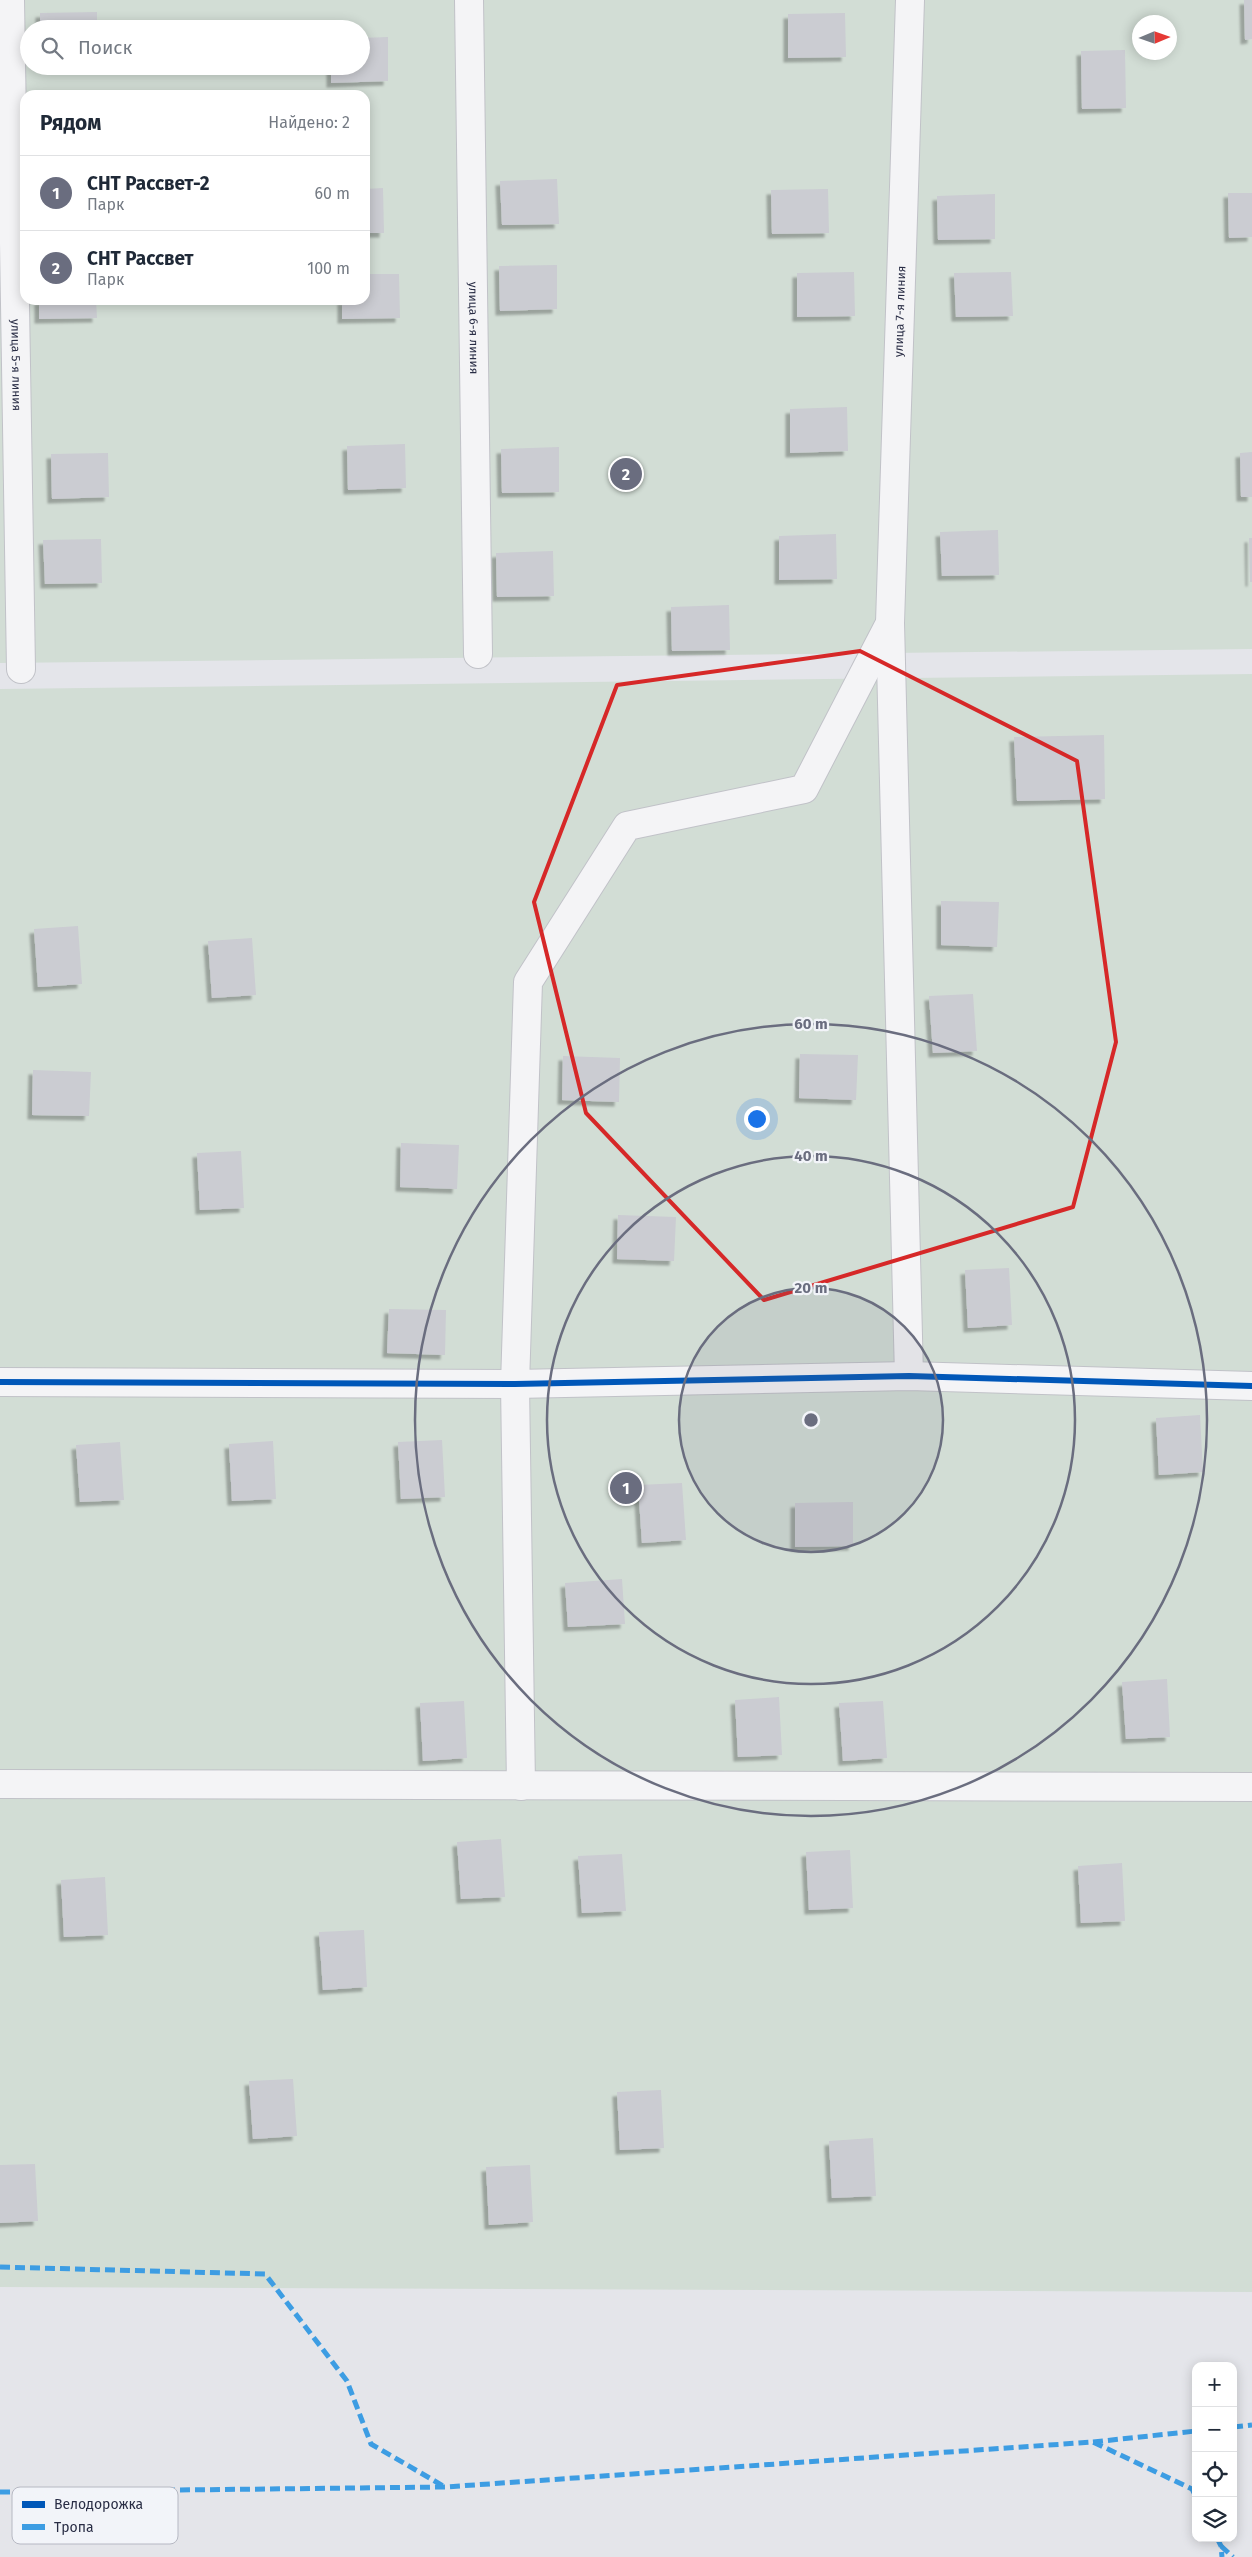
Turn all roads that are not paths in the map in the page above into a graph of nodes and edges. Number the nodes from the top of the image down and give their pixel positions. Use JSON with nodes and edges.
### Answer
{"nodes":[{"id":1,"x":10,"y":0,"type":"edge"},
{"id":2,"x":468,"y":0,"type":"edge"},
{"id":3,"x":910,"y":0,"type":"edge"},
{"id":4,"x":890,"y":623,"type":"junction"},
{"id":5,"x":478,"y":654,"type":"dead end"},
{"id":6,"x":21,"y":669,"type":"dead end"},
{"id":7,"x":909,"y":1376,"type":"junction"},
{"id":8,"x":0,"y":1382,"type":"edge"},
{"id":9,"x":515,"y":1384,"type":"junction"},
{"id":10,"x":1252,"y":1386,"type":"edge"},
{"id":11,"x":0,"y":1784,"type":"edge"},
{"id":12,"x":522,"y":1786,"type":"junction"},
{"id":13,"x":1252,"y":1787,"type":"edge"}],
"edges":[{"from":1,"to":6,"type":"street","name":"улица 5-я линия"},
{"from":2,"to":5,"type":"street","name":"улица 6-я линия"},
{"from":3,"to":4,"type":"street","name":"улица 7-я линия"},
{"from":4,"to":7,"type":"street","name":"улица 7-я линия"},
{"from":4,"to":9,"type":"street"},
{"from":7,"to":9,"type":"street"},
{"from":7,"to":10,"type":"street"},
{"from":8,"to":9,"type":"street"},
{"from":9,"to":12,"type":"street"},
{"from":11,"to":12,"type":"street"},
{"from":12,"to":13,"type":"street"}]}
